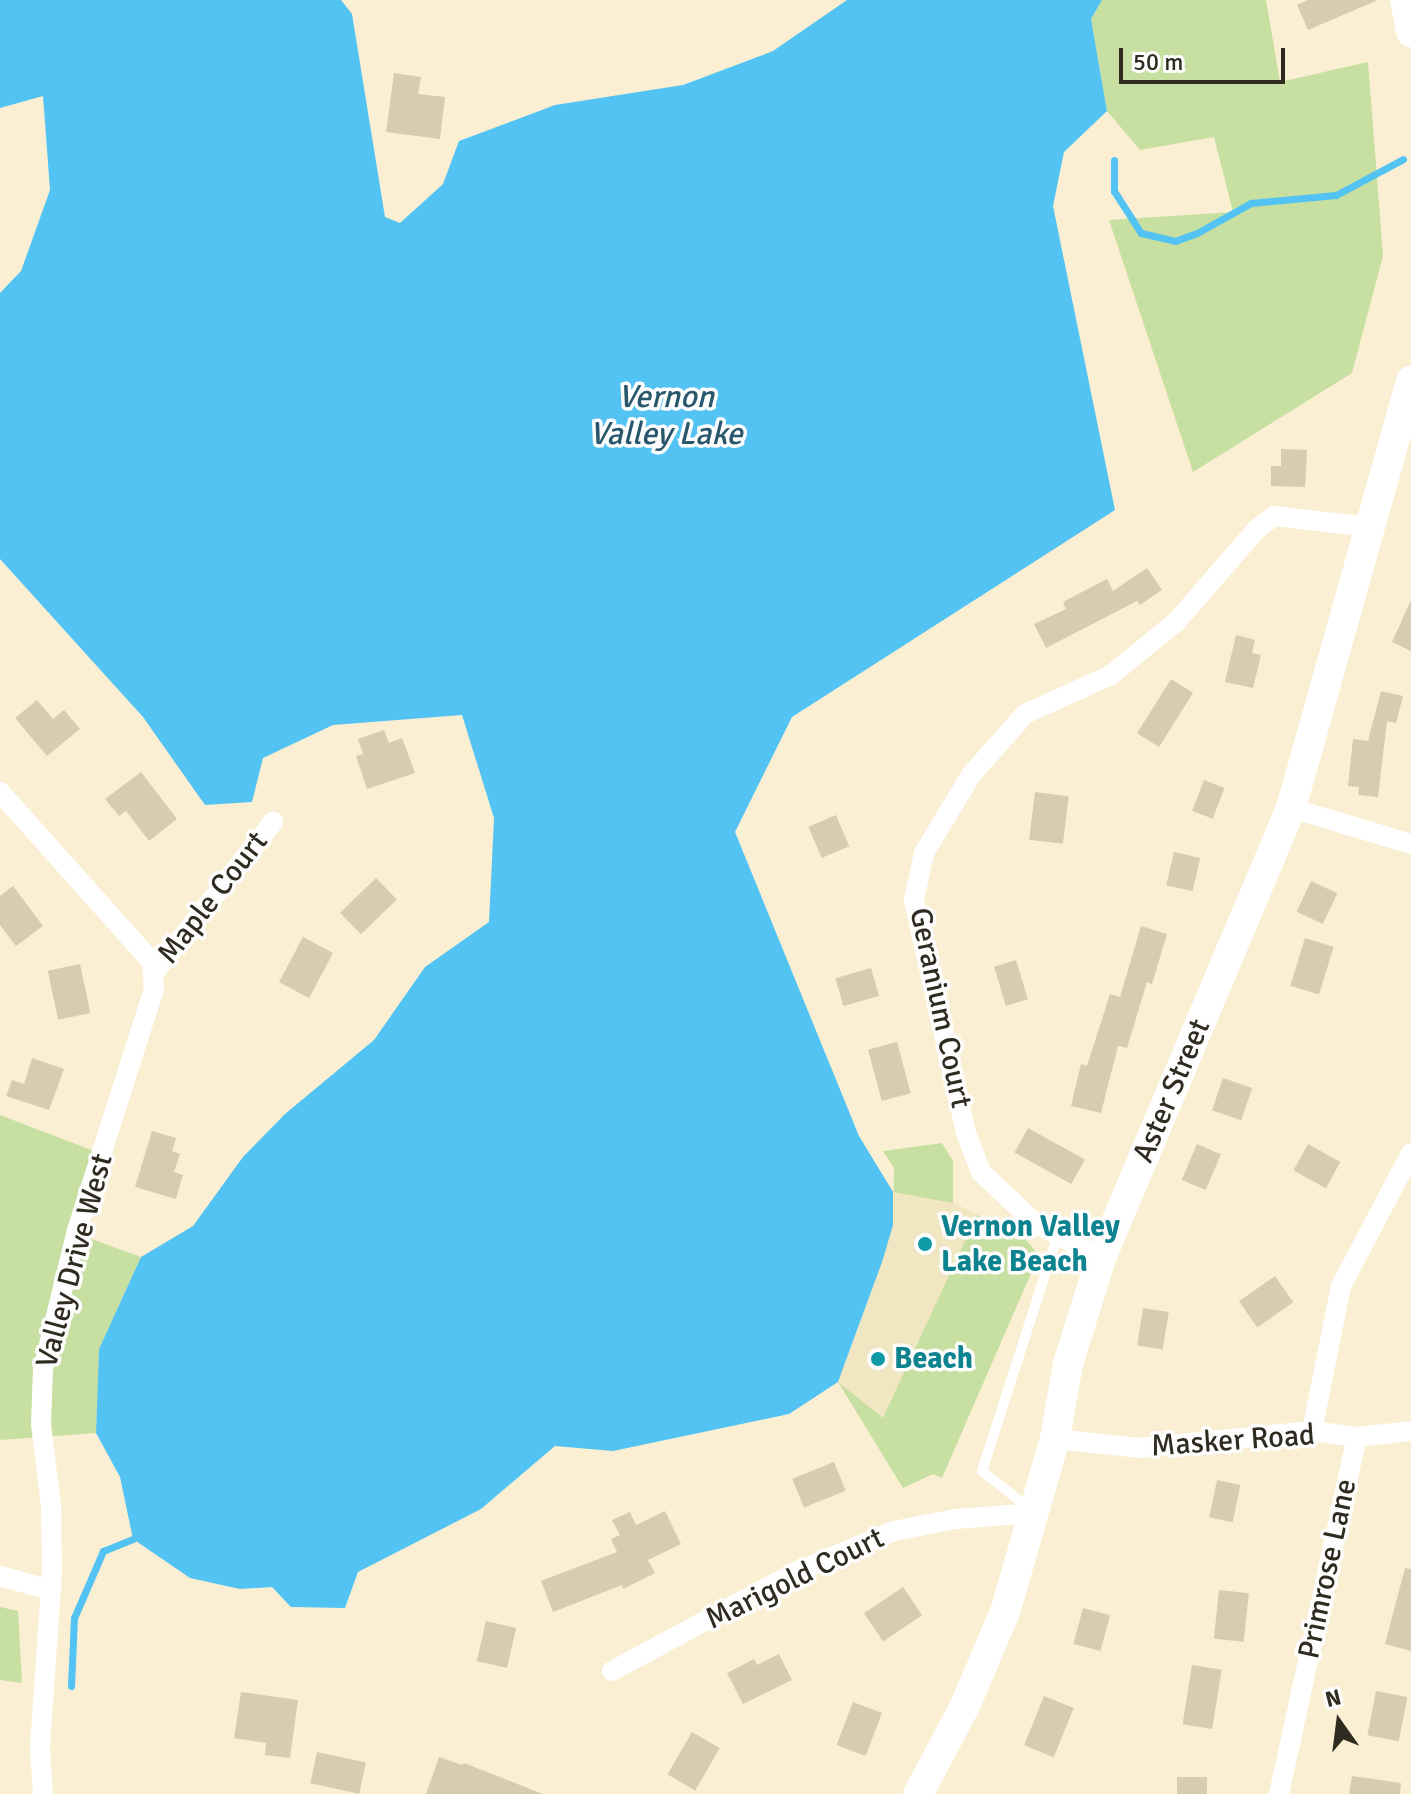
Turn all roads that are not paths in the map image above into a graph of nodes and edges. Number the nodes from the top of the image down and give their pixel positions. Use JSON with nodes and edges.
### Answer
{"nodes":[{"id":1,"x":1405,"y":0,"type":"edge"},
{"id":2,"x":1411,"y":32,"type":"edge"},
{"id":3,"x":1411,"y":381,"type":"edge"},
{"id":4,"x":1369,"y":527,"type":"junction"},
{"id":5,"x":0,"y":792,"type":"edge"},
{"id":6,"x":1291,"y":808,"type":"junction"},
{"id":7,"x":273,"y":822,"type":"dead end"},
{"id":8,"x":1411,"y":844,"type":"edge"},
{"id":9,"x":153,"y":974,"type":"junction"},
{"id":10,"x":1411,"y":1153,"type":"edge"},
{"id":11,"x":1058,"y":1234,"type":"junction"},
{"id":12,"x":1101,"y":1258,"type":"junction"},
{"id":13,"x":1312,"y":1431,"type":"junction"},
{"id":14,"x":1411,"y":1431,"type":"edge"},
{"id":15,"x":1357,"y":1437,"type":"junction"},
{"id":16,"x":1055,"y":1439,"type":"junction"},
{"id":17,"x":1035,"y":1513,"type":"junction"},
{"id":18,"x":0,"y":1576,"type":"edge"},
{"id":19,"x":50,"y":1590,"type":"junction"},
{"id":20,"x":612,"y":1671,"type":"dead end"},
{"id":21,"x":43,"y":1794,"type":"edge"},
{"id":22,"x":918,"y":1794,"type":"edge"},
{"id":23,"x":1279,"y":1794,"type":"edge"}],
"edges":[{"from":1,"to":2,"type":"street"},
{"from":3,"to":4,"type":"street","name":"Aster Street"},
{"from":4,"to":6,"type":"street","name":"Aster Street"},
{"from":4,"to":11,"type":"street","name":"Geranium Court"},
{"from":5,"to":9,"type":"street"},
{"from":6,"to":8,"type":"street"},
{"from":6,"to":12,"type":"street","name":"Aster Street"},
{"from":7,"to":9,"type":"street","name":"Maple Court"},
{"from":9,"to":19,"type":"street","name":"Valley Drive West"},
{"from":10,"to":13,"type":"street"},
{"from":11,"to":12,"type":"street","name":"Geranium Court"},
{"from":11,"to":17,"type":"lane"},
{"from":12,"to":16,"type":"street","name":"Aster Street"},
{"from":13,"to":15,"type":"street","name":"Masker Road"},
{"from":13,"to":16,"type":"street","name":"Masker Road"},
{"from":14,"to":15,"type":"street","name":"Masker Road"},
{"from":15,"to":23,"type":"street","name":"Primrose Lane"},
{"from":16,"to":17,"type":"street","name":"Aster Street"},
{"from":17,"to":20,"type":"street","name":"Marigold Court"},
{"from":17,"to":22,"type":"street","name":"Aster Street"},
{"from":18,"to":19,"type":"street"},
{"from":19,"to":21,"type":"street","name":"Valley Drive West"}]}
